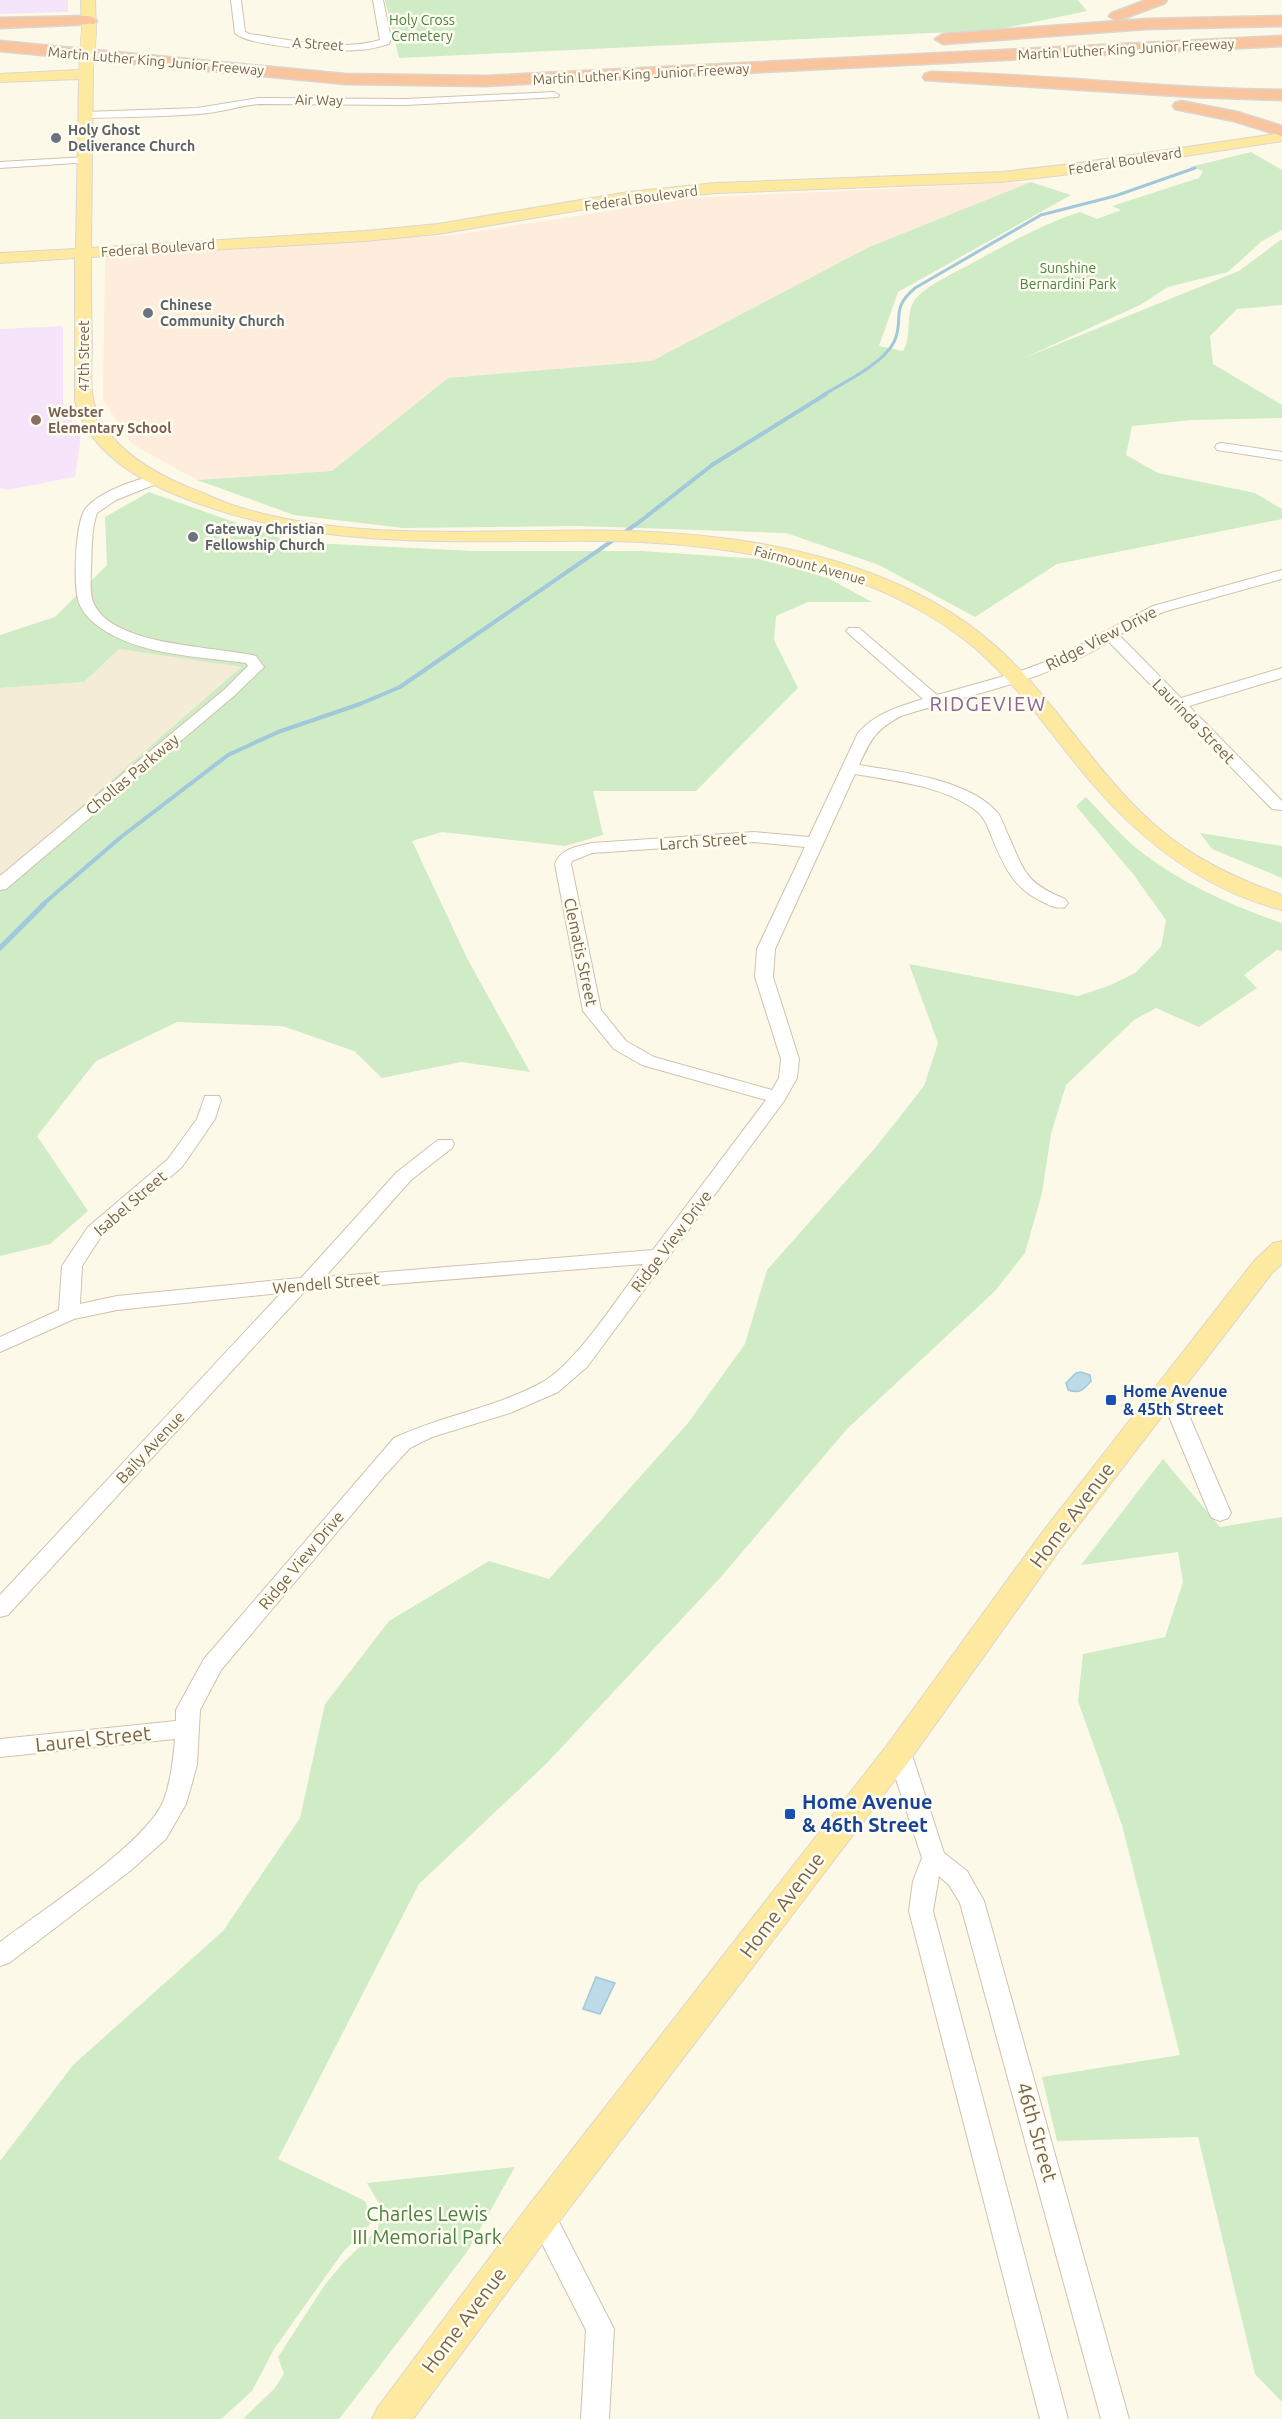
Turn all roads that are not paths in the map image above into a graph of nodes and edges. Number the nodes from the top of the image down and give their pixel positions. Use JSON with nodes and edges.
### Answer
{"nodes":[{"id":1,"x":88,"y":0,"type":"edge"},
{"id":2,"x":236,"y":0,"type":"edge"},
{"id":3,"x":378,"y":0,"type":"edge"},
{"id":4,"x":1160,"y":0,"type":"edge"},
{"id":5,"x":1282,"y":21,"type":"edge"},
{"id":6,"x":0,"y":23,"type":"edge"},
{"id":7,"x":88,"y":26,"type":"junction"},
{"id":8,"x":1282,"y":30,"type":"edge"},
{"id":9,"x":0,"y":34,"type":"edge"},
{"id":10,"x":943,"y":39,"type":"junction"},
{"id":11,"x":924,"y":40,"type":"dead end"},
{"id":12,"x":1282,"y":41,"type":"edge"},
{"id":13,"x":0,"y":46,"type":"edge"},
{"id":14,"x":734,"y":53,"type":"dead end"},
{"id":15,"x":655,"y":60,"type":"junction"},
{"id":16,"x":86,"y":71,"type":"junction"},
{"id":17,"x":907,"y":77,"type":"junction"},
{"id":18,"x":0,"y":78,"type":"edge"},
{"id":19,"x":484,"y":81,"type":"junction"},
{"id":20,"x":554,"y":95,"type":"dead end"},
{"id":21,"x":1282,"y":95,"type":"edge"},
{"id":22,"x":85,"y":115,"type":"junction"},
{"id":23,"x":1282,"y":131,"type":"edge"},
{"id":24,"x":1282,"y":137,"type":"edge"},
{"id":25,"x":86,"y":160,"type":"junction"},
{"id":26,"x":0,"y":165,"type":"edge"},
{"id":27,"x":84,"y":253,"type":"junction"},
{"id":28,"x":0,"y":258,"type":"edge"},
{"id":29,"x":1222,"y":447,"type":"dead end"},
{"id":30,"x":1282,"y":456,"type":"edge"},
{"id":31,"x":156,"y":479,"type":"junction"},
{"id":32,"x":1282,"y":574,"type":"edge"},
{"id":33,"x":854,"y":631,"type":"dead end"},
{"id":34,"x":1111,"y":635,"type":"junction"},
{"id":35,"x":1282,"y":673,"type":"edge"},
{"id":36,"x":1014,"y":676,"type":"junction"},
{"id":37,"x":933,"y":700,"type":"junction"},
{"id":38,"x":1177,"y":704,"type":"junction"},
{"id":39,"x":851,"y":768,"type":"junction"},
{"id":40,"x":1278,"y":806,"type":"dead end"},
{"id":41,"x":814,"y":843,"type":"junction"},
{"id":42,"x":592,"y":848,"type":"joint"},
{"id":43,"x":0,"y":885,"type":"edge"},
{"id":44,"x":1059,"y":903,"type":"dead end"},
{"id":45,"x":1282,"y":903,"type":"edge"},
{"id":46,"x":777,"y":1098,"type":"junction"},
{"id":47,"x":212,"y":1100,"type":"dead end"},
{"id":48,"x":445,"y":1144,"type":"dead end"},
{"id":49,"x":1282,"y":1249,"type":"edge"},
{"id":50,"x":660,"y":1256,"type":"junction"},
{"id":51,"x":303,"y":1285,"type":"junction"},
{"id":52,"x":69,"y":1313,"type":"junction"},
{"id":53,"x":0,"y":1345,"type":"edge"},
{"id":54,"x":1168,"y":1390,"type":"junction"},
{"id":55,"x":1220,"y":1513,"type":"dead end"},
{"id":56,"x":0,"y":1609,"type":"edge"},
{"id":57,"x":186,"y":1729,"type":"junction"},
{"id":58,"x":0,"y":1748,"type":"edge"},
{"id":59,"x":898,"y":1752,"type":"junction"},
{"id":60,"x":934,"y":1858,"type":"junction"},
{"id":61,"x":0,"y":1956,"type":"edge"},
{"id":62,"x":542,"y":2216,"type":"junction"},
{"id":63,"x":391,"y":2419,"type":"edge"},
{"id":64,"x":595,"y":2419,"type":"edge"},
{"id":65,"x":1054,"y":2419,"type":"edge"},
{"id":66,"x":1115,"y":2419,"type":"edge"}],
"edges":[{"from":1,"to":7,"type":"main road","name":"47th Street"},
{"from":2,"to":3,"type":"street","name":"A Street"},
{"from":4,"to":10,"type":"highway"},
{"from":5,"to":10,"type":"highway"},
{"from":6,"to":7,"type":"highway"},
{"from":7,"to":16,"type":"main road","name":"47th Street","bridge":true},
{"from":8,"to":15,"type":"highway","name":"Martin Luther King Junior Freeway"},
{"from":9,"to":15,"type":"highway","name":"Martin Luther King Junior Freeway"},
{"from":10,"to":11,"type":"highway"},
{"from":12,"to":19,"type":"highway","name":"Martin Luther King Junior Freeway"},
{"from":13,"to":19,"type":"highway","name":"Martin Luther King Junior Freeway"},
{"from":14,"to":15,"type":"highway"},
{"from":16,"to":18,"type":"main road"},
{"from":16,"to":22,"type":"main road","name":"47th Street"},
{"from":17,"to":19,"type":"highway"},
{"from":17,"to":21,"type":"highway"},
{"from":17,"to":23,"type":"highway"},
{"from":20,"to":22,"type":"street","name":"Air Way"},
{"from":22,"to":25,"type":"main road","name":"47th Street"},
{"from":24,"to":27,"type":"main road","name":"Federal Boulevard"},
{"from":25,"to":26,"type":"street"},
{"from":25,"to":27,"type":"main road","name":"47th Street"},
{"from":27,"to":28,"type":"main road","name":"Federal Boulevard"},
{"from":27,"to":31,"type":"main road","name":"47th Street"},
{"from":29,"to":30,"type":"street"},
{"from":31,"to":36,"type":"main road","name":"Fairmount Avenue"},
{"from":31,"to":43,"type":"street","name":"Chollas Parkway"},
{"from":32,"to":34,"type":"street","name":"Ridge View Drive"},
{"from":33,"to":37,"type":"street"},
{"from":34,"to":36,"type":"street","name":"Ridge View Drive"},
{"from":34,"to":38,"type":"street","name":"Laurinda Street"},
{"from":35,"to":38,"type":"street"},
{"from":36,"to":37,"type":"street","name":"Ridge View Drive"},
{"from":36,"to":45,"type":"main road","name":"Fairmount Avenue"},
{"from":37,"to":39,"type":"street","name":"Ridge View Drive"},
{"from":38,"to":40,"type":"street","name":"Laurinda Street"},
{"from":39,"to":41,"type":"street","name":"Ridge View Drive"},
{"from":39,"to":44,"type":"street"},
{"from":41,"to":42,"type":"street","name":"Larch Street"},
{"from":41,"to":46,"type":"street","name":"Ridge View Drive"},
{"from":42,"to":46,"type":"street","name":"Clematis Street"},
{"from":46,"to":50,"type":"street","name":"Ridge View Drive"},
{"from":47,"to":52,"type":"street","name":"Isabel Street"},
{"from":48,"to":51,"type":"street","name":"Baily Avenue"},
{"from":49,"to":54,"type":"main road","name":"Home Avenue"},
{"from":50,"to":51,"type":"street","name":"Wendell Street"},
{"from":50,"to":57,"type":"street","name":"Ridge View Drive"},
{"from":51,"to":52,"type":"street","name":"Wendell Street"},
{"from":51,"to":56,"type":"street","name":"Baily Avenue"},
{"from":52,"to":53,"type":"street","name":"Wendell Street"},
{"from":54,"to":55,"type":"street"},
{"from":54,"to":59,"type":"main road","name":"Home Avenue"},
{"from":57,"to":58,"type":"street","name":"Laurel Street"},
{"from":57,"to":61,"type":"street","name":"Ridge View Drive"},
{"from":59,"to":60,"type":"street"},
{"from":59,"to":62,"type":"main road","name":"Home Avenue"},
{"from":60,"to":65,"type":"street"},
{"from":60,"to":66,"type":"street","name":"46th Street"},
{"from":62,"to":63,"type":"main road","name":"Home Avenue"},
{"from":62,"to":64,"type":"street"}]}
